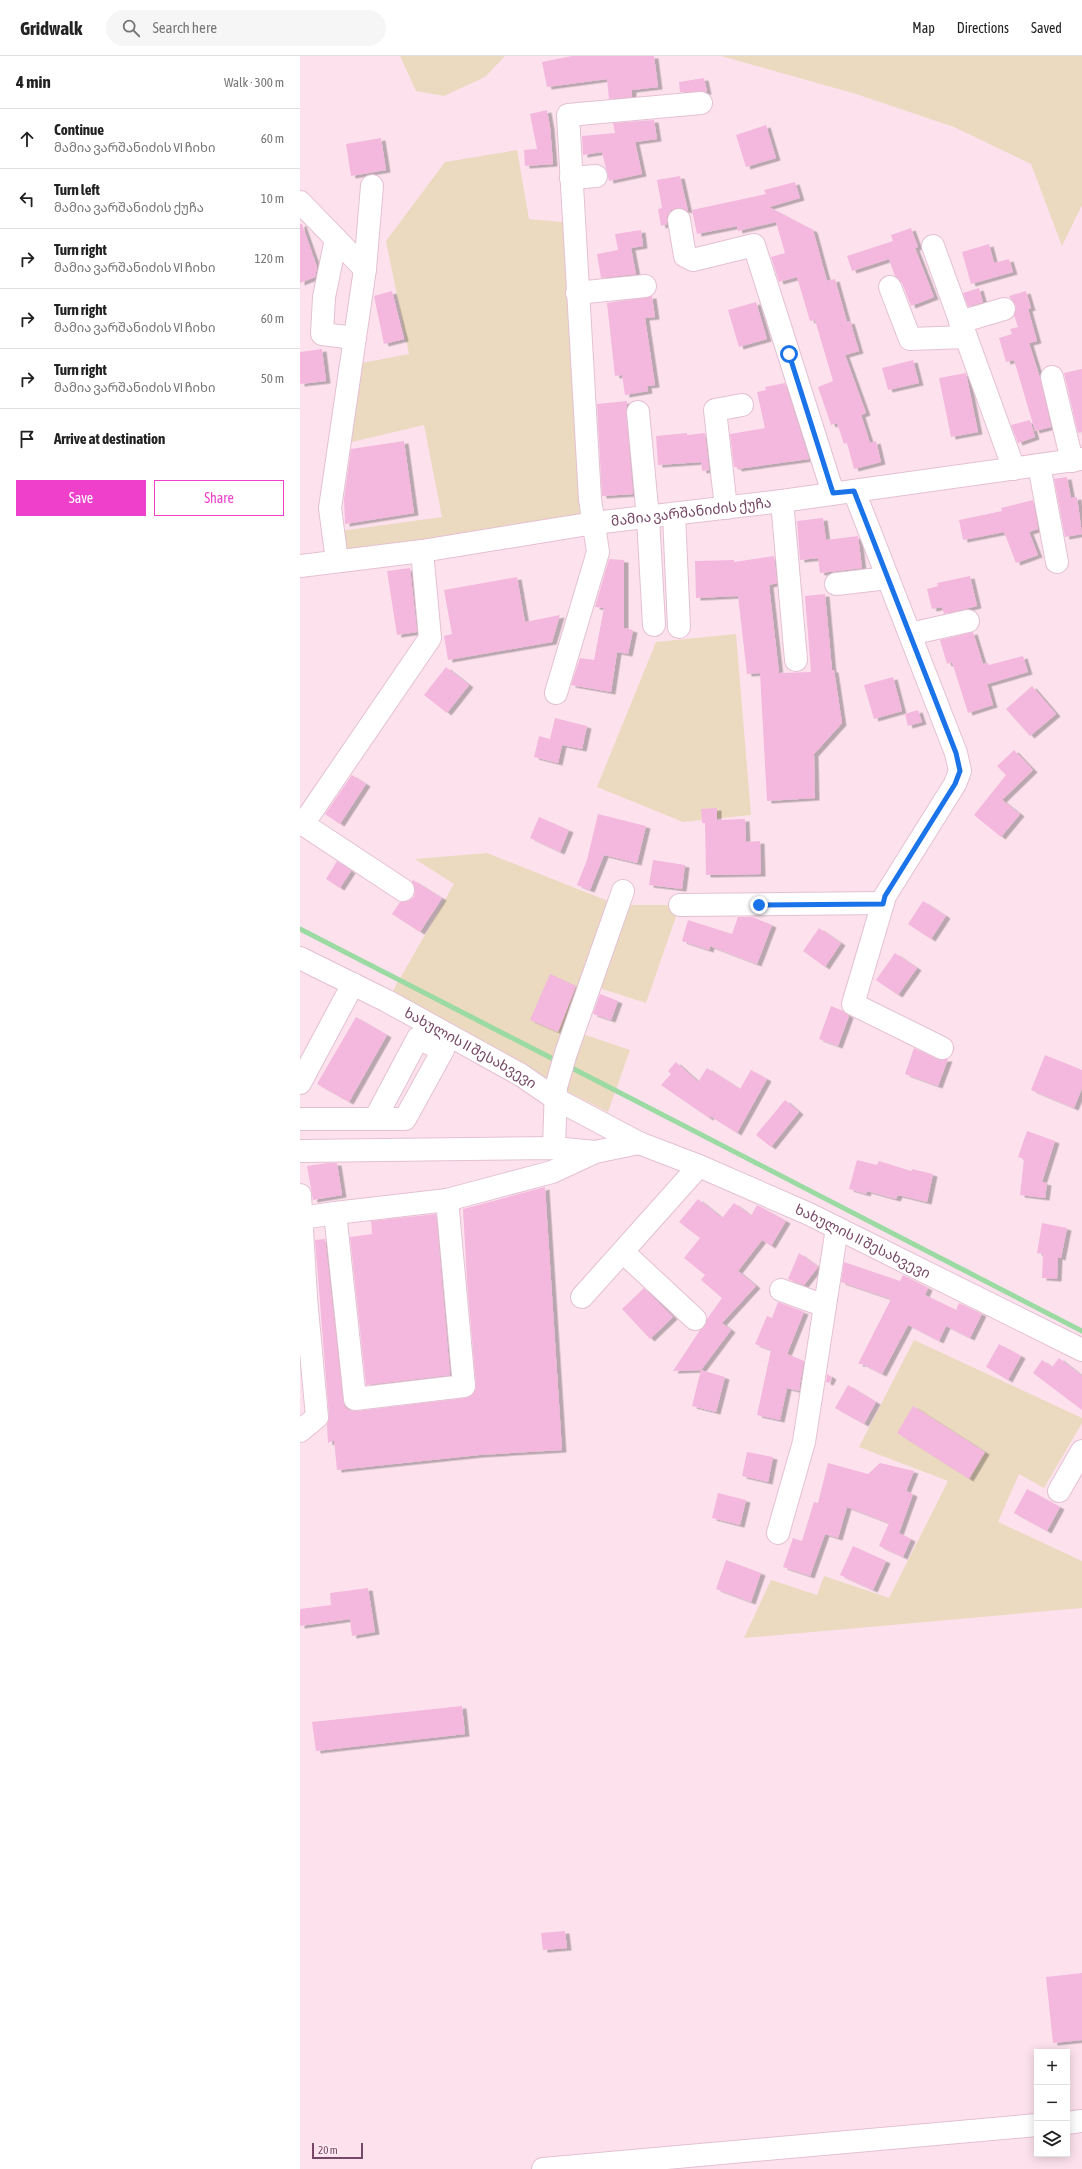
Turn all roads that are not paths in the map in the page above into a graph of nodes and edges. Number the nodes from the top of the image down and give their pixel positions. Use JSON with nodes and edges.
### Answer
{"nodes":[{"id":1,"x":701,"y":103,"type":"dead end"},
{"id":2,"x":596,"y":176,"type":"dead end"},
{"id":3,"x":571,"y":178,"type":"junction"},
{"id":4,"x":372,"y":186,"type":"dead end"},
{"id":5,"x":300,"y":202,"type":"edge"},
{"id":6,"x":679,"y":220,"type":"dead end"},
{"id":7,"x":336,"y":239,"type":"junction"},
{"id":8,"x":933,"y":246,"type":"dead end"},
{"id":9,"x":366,"y":269,"type":"junction"},
{"id":10,"x":645,"y":286,"type":"dead end"},
{"id":11,"x":890,"y":287,"type":"dead end"},
{"id":12,"x":578,"y":293,"type":"junction"},
{"id":13,"x":1004,"y":309,"type":"dead end"},
{"id":14,"x":963,"y":329,"type":"junction"},
{"id":15,"x":355,"y":338,"type":"junction"},
{"id":16,"x":1052,"y":377,"type":"dead end"},
{"id":17,"x":742,"y":405,"type":"dead end"},
{"id":18,"x":638,"y":412,"type":"dead end"},
{"id":19,"x":1077,"y":460,"type":"edge"},
{"id":20,"x":1039,"y":465,"type":"junction"},
{"id":21,"x":1014,"y":469,"type":"junction"},
{"id":22,"x":854,"y":491,"type":"junction"},
{"id":23,"x":833,"y":493,"type":"junction"},
{"id":24,"x":782,"y":501,"type":"junction"},
{"id":25,"x":726,"y":508,"type":"junction"},
{"id":26,"x":674,"y":515,"type":"junction"},
{"id":27,"x":648,"y":518,"type":"junction"},
{"id":28,"x":594,"y":523,"type":"junction"},
{"id":29,"x":422,"y":551,"type":"junction"},
{"id":30,"x":337,"y":561,"type":"junction"},
{"id":31,"x":1058,"y":562,"type":"dead end"},
{"id":32,"x":300,"y":566,"type":"edge"},
{"id":33,"x":888,"y":578,"type":"junction"},
{"id":34,"x":836,"y":584,"type":"dead end"},
{"id":35,"x":968,"y":621,"type":"dead end"},
{"id":36,"x":654,"y":625,"type":"dead end"},
{"id":37,"x":679,"y":627,"type":"dead end"},
{"id":38,"x":910,"y":634,"type":"junction"},
{"id":39,"x":796,"y":660,"type":"dead end"},
{"id":40,"x":556,"y":693,"type":"dead end"},
{"id":41,"x":403,"y":890,"type":"dead end"},
{"id":42,"x":623,"y":891,"type":"dead end"},
{"id":43,"x":883,"y":904,"type":"junction"},
{"id":44,"x":680,"y":905,"type":"dead end"},
{"id":45,"x":300,"y":958,"type":"edge"},
{"id":46,"x":353,"y":984,"type":"junction"},
{"id":47,"x":942,"y":1048,"type":"dead end"},
{"id":48,"x":300,"y":1083,"type":"edge"},
{"id":49,"x":556,"y":1099,"type":"junction"},
{"id":50,"x":300,"y":1119,"type":"edge"},
{"id":51,"x":375,"y":1119,"type":"dead end"},
{"id":52,"x":639,"y":1144,"type":"junction"},
{"id":53,"x":554,"y":1148,"type":"junction"},
{"id":54,"x":300,"y":1151,"type":"edge"},
{"id":55,"x":595,"y":1152,"type":"junction"},
{"id":56,"x":698,"y":1166,"type":"junction"},
{"id":57,"x":300,"y":1195,"type":"edge"},
{"id":58,"x":447,"y":1200,"type":"junction"},
{"id":59,"x":335,"y":1213,"type":"junction"},
{"id":60,"x":302,"y":1218,"type":"junction"},
{"id":61,"x":837,"y":1228,"type":"junction"},
{"id":62,"x":623,"y":1252,"type":"junction"},
{"id":63,"x":781,"y":1290,"type":"dead end"},
{"id":64,"x":582,"y":1297,"type":"dead end"},
{"id":65,"x":825,"y":1306,"type":"junction"},
{"id":66,"x":695,"y":1319,"type":"dead end"},
{"id":67,"x":1082,"y":1350,"type":"edge"},
{"id":68,"x":300,"y":1431,"type":"edge"},
{"id":69,"x":1082,"y":1451,"type":"edge"},
{"id":70,"x":1059,"y":1491,"type":"dead end"},
{"id":71,"x":778,"y":1533,"type":"dead end"},
{"id":72,"x":1082,"y":2121,"type":"edge"},
{"id":73,"x":1070,"y":2123,"type":"edge"},
{"id":74,"x":1034,"y":2125,"type":"edge"},
{"id":75,"x":544,"y":2169,"type":"edge"}],
"edges":[{"from":1,"to":3,"type":"street"},
{"from":2,"to":3,"type":"street"},
{"from":3,"to":12,"type":"street"},
{"from":4,"to":9,"type":"street"},
{"from":5,"to":7,"type":"street"},
{"from":6,"to":23,"type":"street"},
{"from":7,"to":9,"type":"street"},
{"from":7,"to":15,"type":"street"},
{"from":8,"to":14,"type":"street"},
{"from":9,"to":15,"type":"street"},
{"from":10,"to":12,"type":"street"},
{"from":11,"to":14,"type":"street"},
{"from":12,"to":28,"type":"street"},
{"from":13,"to":14,"type":"street"},
{"from":14,"to":21,"type":"street"},
{"from":15,"to":30,"type":"street"},
{"from":16,"to":19,"type":"street"},
{"from":17,"to":25,"type":"street"},
{"from":18,"to":27,"type":"street"},
{"from":19,"to":20,"type":"street","name":"მამია ვარშანიძის ქუჩა"},
{"from":20,"to":21,"type":"street","name":"მამია ვარშანიძის ქუჩა"},
{"from":20,"to":31,"type":"street"},
{"from":21,"to":22,"type":"street","name":"მამია ვარშანიძის ქუჩა"},
{"from":22,"to":23,"type":"street","name":"მამია ვარშანიძის ქუჩა"},
{"from":22,"to":33,"type":"street"},
{"from":23,"to":24,"type":"street","name":"მამია ვარშანიძის ქუჩა"},
{"from":24,"to":25,"type":"street","name":"მამია ვარშანიძის ქუჩა"},
{"from":24,"to":39,"type":"street"},
{"from":25,"to":26,"type":"street","name":"მამია ვარშანიძის ქუჩა"},
{"from":26,"to":27,"type":"street","name":"მამია ვარშანიძის ქუჩა"},
{"from":26,"to":37,"type":"street"},
{"from":27,"to":28,"type":"street","name":"მამია ვარშანიძის ქუჩა"},
{"from":27,"to":36,"type":"street"},
{"from":28,"to":29,"type":"street","name":"მამია ვარშანიძის ქუჩა"},
{"from":28,"to":40,"type":"street"},
{"from":29,"to":30,"type":"street","name":"მამია ვარშანიძის ქუჩა"},
{"from":29,"to":41,"type":"street"},
{"from":30,"to":32,"type":"street","name":"მამია ვარშანიძის ქუჩა"},
{"from":33,"to":34,"type":"street"},
{"from":33,"to":38,"type":"street"},
{"from":35,"to":38,"type":"street"},
{"from":38,"to":43,"type":"street"},
{"from":42,"to":49,"type":"street"},
{"from":43,"to":44,"type":"street"},
{"from":43,"to":47,"type":"street"},
{"from":45,"to":46,"type":"street","name":"ხახულის II შესახვევი"},
{"from":46,"to":48,"type":"street"},
{"from":46,"to":49,"type":"street","name":"ხახულის II შესახვევი"},
{"from":49,"to":52,"type":"street","name":"ხახულის II შესახვევი"},
{"from":49,"to":53,"type":"street"},
{"from":50,"to":51,"type":"street"},
{"from":52,"to":55,"type":"street"},
{"from":52,"to":56,"type":"street","name":"ხახულის II შესახვევი"},
{"from":53,"to":54,"type":"street"},
{"from":53,"to":55,"type":"street"},
{"from":55,"to":58,"type":"street"},
{"from":56,"to":61,"type":"street","name":"ხახულის II შესახვევი"},
{"from":56,"to":62,"type":"street"},
{"from":57,"to":60,"type":"street"},
{"from":58,"to":59,"type":"street"},
{"from":58,"to":59,"type":"street"},
{"from":59,"to":60,"type":"street"},
{"from":60,"to":68,"type":"street"},
{"from":61,"to":65,"type":"street"},
{"from":61,"to":67,"type":"street","name":"ხახულის II შესახვევი"},
{"from":62,"to":64,"type":"street"},
{"from":62,"to":66,"type":"street"},
{"from":63,"to":65,"type":"street"},
{"from":65,"to":71,"type":"street"},
{"from":69,"to":70,"type":"street"},
{"from":72,"to":73,"type":"street"},
{"from":74,"to":75,"type":"street"}]}
